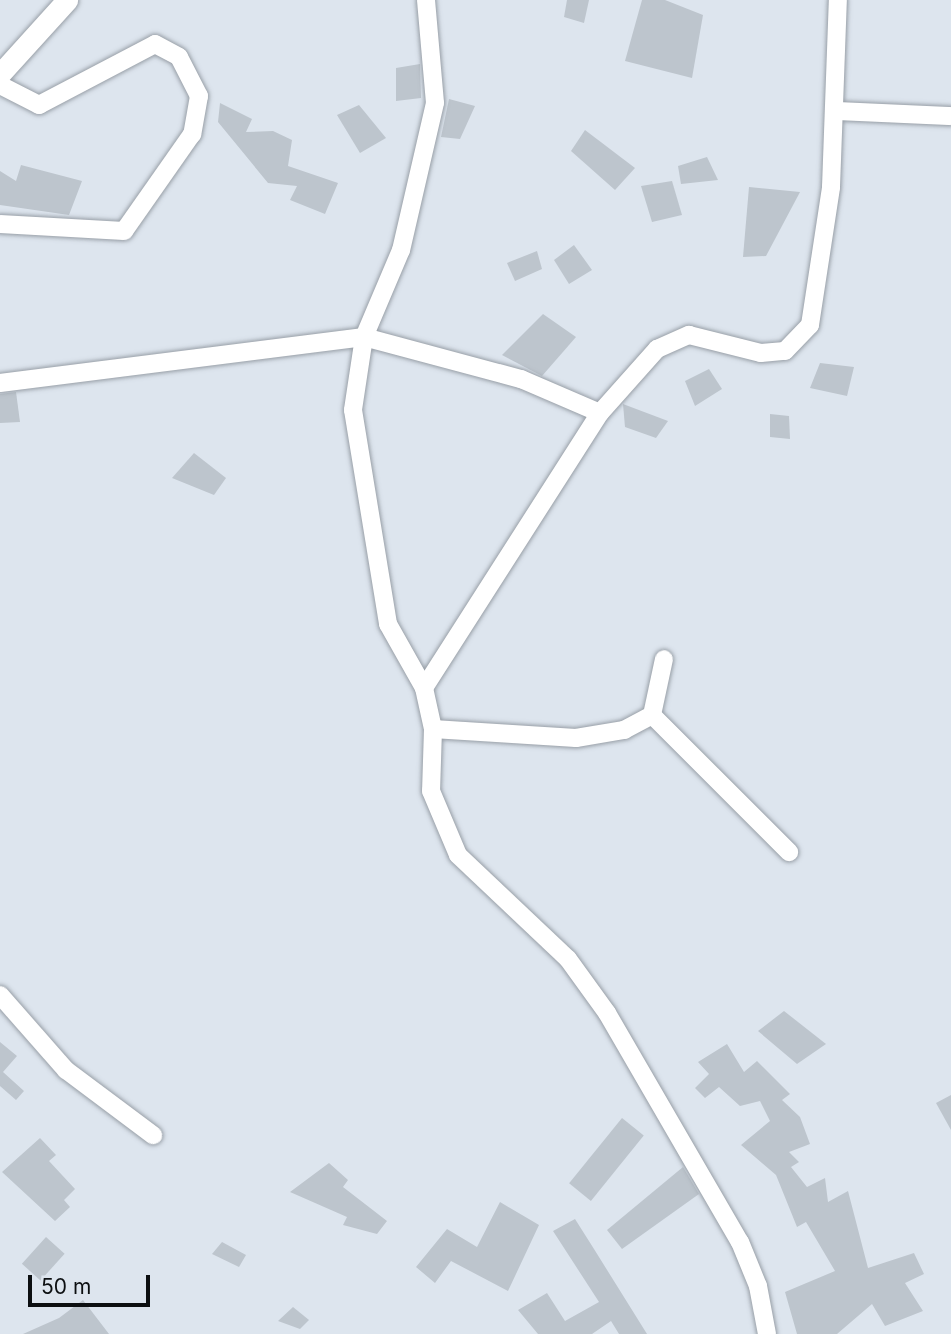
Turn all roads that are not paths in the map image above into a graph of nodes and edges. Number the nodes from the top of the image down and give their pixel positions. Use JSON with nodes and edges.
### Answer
{"nodes":[{"id":1,"x":67,"y":0,"type":"edge"},
{"id":2,"x":426,"y":0,"type":"edge"},
{"id":3,"x":838,"y":0,"type":"edge"},
{"id":4,"x":0,"y":75,"type":"edge"},
{"id":5,"x":835,"y":111,"type":"junction"},
{"id":6,"x":951,"y":116,"type":"edge"},
{"id":7,"x":0,"y":224,"type":"edge"},
{"id":8,"x":363,"y":337,"type":"junction"},
{"id":9,"x":0,"y":383,"type":"edge"},
{"id":10,"x":600,"y":413,"type":"junction"},
{"id":11,"x":664,"y":659,"type":"dead end"},
{"id":12,"x":424,"y":688,"type":"junction"},
{"id":13,"x":652,"y":715,"type":"junction"},
{"id":14,"x":433,"y":729,"type":"junction"},
{"id":15,"x":789,"y":852,"type":"dead end"},
{"id":16,"x":0,"y":995,"type":"edge"},
{"id":17,"x":153,"y":1135,"type":"dead end"},
{"id":18,"x":767,"y":1334,"type":"edge"}],
"edges":[{"from":1,"to":4,"type":"street"},
{"from":2,"to":8,"type":"street"},
{"from":3,"to":5,"type":"street"},
{"from":4,"to":7,"type":"street"},
{"from":5,"to":6,"type":"street"},
{"from":5,"to":10,"type":"street"},
{"from":8,"to":9,"type":"street"},
{"from":8,"to":10,"type":"street"},
{"from":8,"to":12,"type":"street"},
{"from":10,"to":12,"type":"street"},
{"from":11,"to":13,"type":"street"},
{"from":12,"to":14,"type":"street"},
{"from":13,"to":14,"type":"street"},
{"from":13,"to":15,"type":"street"},
{"from":14,"to":18,"type":"street"},
{"from":16,"to":17,"type":"street"}]}
